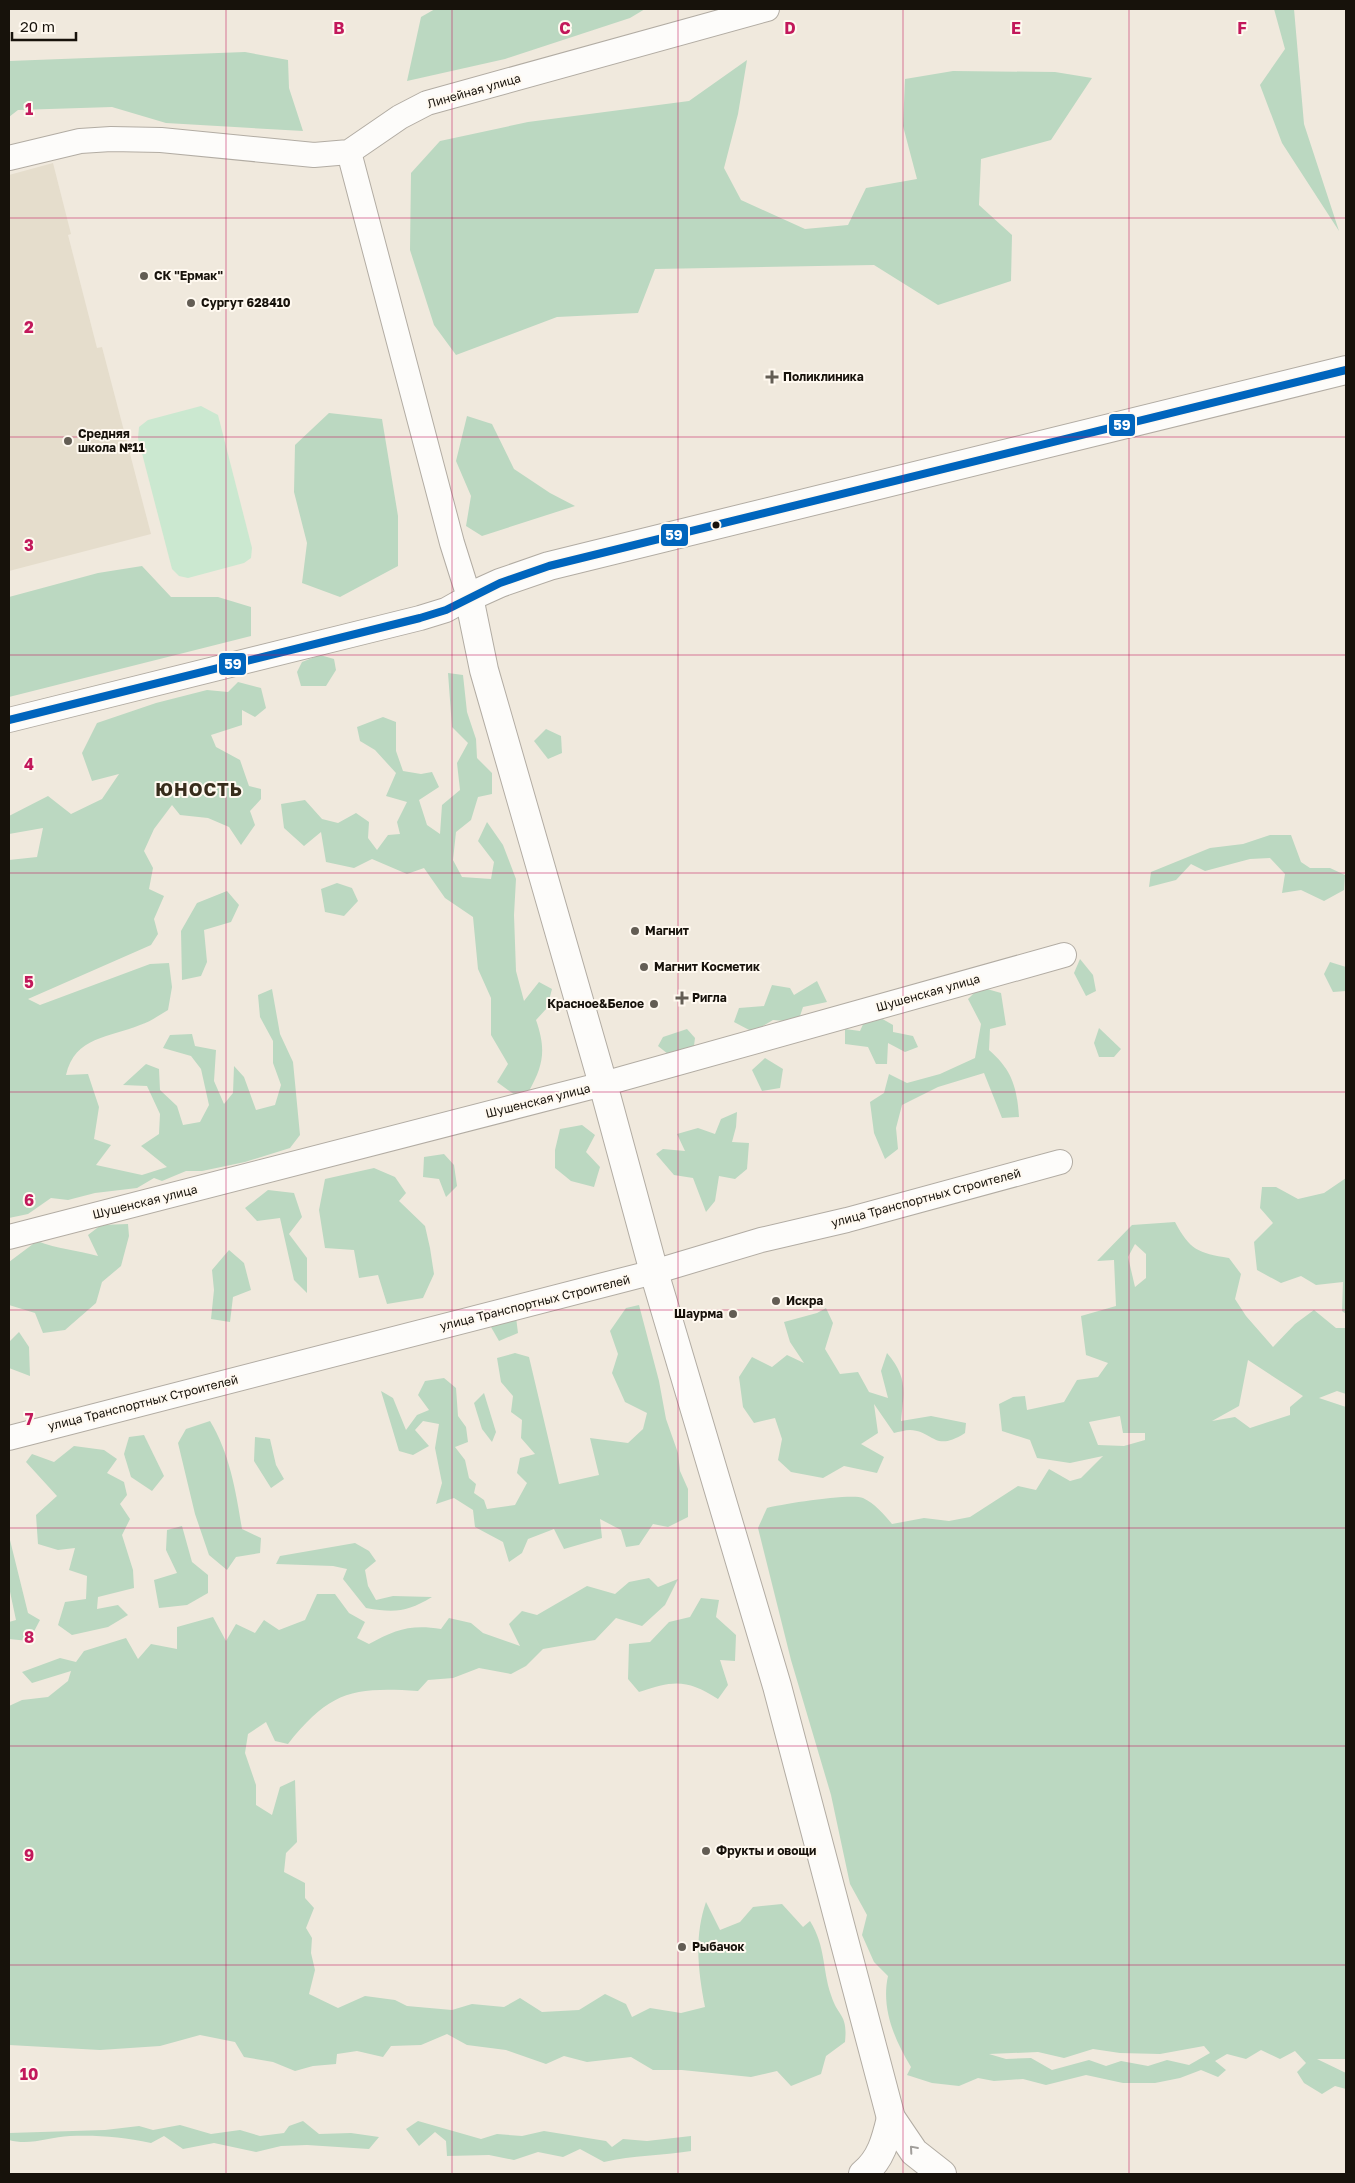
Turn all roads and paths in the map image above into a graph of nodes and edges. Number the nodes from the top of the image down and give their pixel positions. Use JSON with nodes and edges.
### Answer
{"nodes":[{"id":1,"x":767,"y":9,"type":"edge"},
{"id":2,"x":348,"y":152,"type":"junction"},
{"id":3,"x":9,"y":158,"type":"edge"},
{"id":4,"x":1346,"y":370,"type":"edge"},
{"id":5,"x":470,"y":597,"type":"junction"},
{"id":6,"x":9,"y":720,"type":"edge"},
{"id":7,"x":1064,"y":955,"type":"dead end"},
{"id":8,"x":603,"y":1084,"type":"junction"},
{"id":9,"x":1060,"y":1162,"type":"dead end"},
{"id":10,"x":9,"y":1237,"type":"edge"},
{"id":11,"x":654,"y":1272,"type":"junction"},
{"id":12,"x":9,"y":1438,"type":"edge"},
{"id":13,"x":891,"y":2118,"type":"junction"},
{"id":14,"x":863,"y":2174,"type":"edge"},
{"id":15,"x":942,"y":2174,"type":"edge"}],
"edges":[{"from":1,"to":2,"type":"street","name":"Линейная улица"},
{"from":2,"to":3,"type":"street","name":"Линейная улица"},
{"from":2,"to":5,"type":"street"},
{"from":4,"to":5,"type":"street"},
{"from":5,"to":6,"type":"street"},
{"from":5,"to":8,"type":"street"},
{"from":7,"to":8,"type":"street","name":"Шушенская улица"},
{"from":8,"to":10,"type":"street","name":"Шушенская улица"},
{"from":8,"to":11,"type":"street"},
{"from":9,"to":11,"type":"street","name":"улица Транспортных Строителей"},
{"from":11,"to":12,"type":"street","name":"улица Транспортных Строителей"},
{"from":11,"to":13,"type":"street"},
{"from":13,"to":14,"type":"street"},
{"from":15,"to":13,"type":"street","one_way":true}]}
